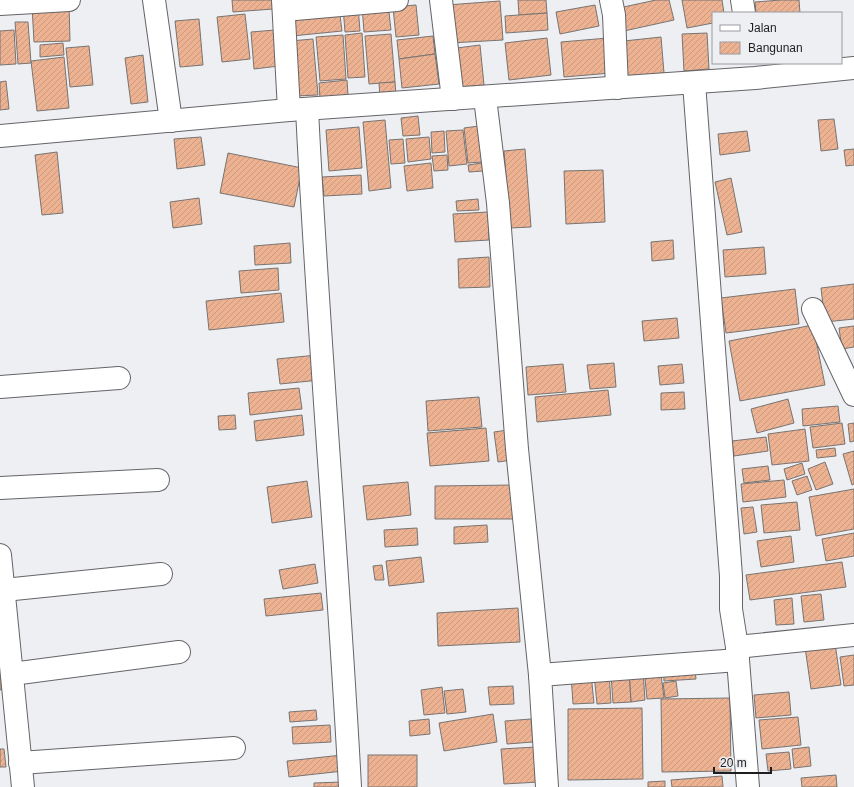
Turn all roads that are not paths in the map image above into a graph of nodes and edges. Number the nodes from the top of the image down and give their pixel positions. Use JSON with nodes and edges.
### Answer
{"nodes":[{"id":1,"x":68,"y":0,"type":"edge"},
{"id":2,"x":154,"y":0,"type":"edge"},
{"id":3,"x":397,"y":0,"type":"edge"},
{"id":4,"x":441,"y":0,"type":"edge"},
{"id":5,"x":611,"y":0,"type":"edge"},
{"id":6,"x":742,"y":0,"type":"edge"},
{"id":7,"x":0,"y":4,"type":"edge"},
{"id":8,"x":283,"y":5,"type":"edge"},
{"id":9,"x":744,"y":12,"type":"edge"},
{"id":10,"x":854,"y":68,"type":"edge"},
{"id":11,"x":754,"y":71,"type":"edge"},
{"id":12,"x":694,"y":83,"type":"junction"},
{"id":13,"x":617,"y":88,"type":"junction"},
{"id":14,"x":485,"y":98,"type":"junction"},
{"id":15,"x":453,"y":99,"type":"junction"},
{"id":16,"x":298,"y":110,"type":"junction"},
{"id":17,"x":171,"y":120,"type":"junction"},
{"id":18,"x":0,"y":136,"type":"edge"},
{"id":19,"x":813,"y":309,"type":"dead end"},
{"id":20,"x":119,"y":378,"type":"dead end"},
{"id":21,"x":0,"y":387,"type":"edge"},
{"id":22,"x":854,"y":395,"type":"edge"},
{"id":23,"x":158,"y":480,"type":"dead end"},
{"id":24,"x":0,"y":488,"type":"edge"},
{"id":25,"x":0,"y":555,"type":"edge"},
{"id":26,"x":161,"y":574,"type":"dead end"},
{"id":27,"x":4,"y":590,"type":"junction"},
{"id":28,"x":854,"y":635,"type":"edge"},
{"id":29,"x":179,"y":652,"type":"dead end"},
{"id":30,"x":737,"y":653,"type":"junction"},
{"id":31,"x":12,"y":674,"type":"junction"},
{"id":32,"x":540,"y":675,"type":"junction"},
{"id":33,"x":7,"y":701,"type":"edge"},
{"id":34,"x":234,"y":748,"type":"dead end"},
{"id":35,"x":20,"y":763,"type":"junction"},
{"id":36,"x":23,"y":787,"type":"edge"},
{"id":37,"x":350,"y":787,"type":"edge"},
{"id":38,"x":547,"y":787,"type":"edge"},
{"id":39,"x":748,"y":787,"type":"edge"}],
"edges":[{"from":1,"to":7,"type":"street"},
{"from":2,"to":17,"type":"street"},
{"from":3,"to":8,"type":"street"},
{"from":4,"to":15,"type":"street"},
{"from":5,"to":13,"type":"street"},
{"from":6,"to":9,"type":"street"},
{"from":8,"to":16,"type":"street"},
{"from":10,"to":11,"type":"street"},
{"from":11,"to":12,"type":"street"},
{"from":12,"to":13,"type":"street"},
{"from":12,"to":30,"type":"street"},
{"from":13,"to":14,"type":"street"},
{"from":14,"to":15,"type":"street"},
{"from":14,"to":32,"type":"street"},
{"from":15,"to":16,"type":"street"},
{"from":16,"to":17,"type":"street"},
{"from":16,"to":37,"type":"street"},
{"from":17,"to":18,"type":"street"},
{"from":19,"to":22,"type":"street"},
{"from":20,"to":21,"type":"street"},
{"from":23,"to":24,"type":"street"},
{"from":25,"to":27,"type":"street"},
{"from":26,"to":27,"type":"street"},
{"from":27,"to":31,"type":"street"},
{"from":28,"to":30,"type":"street"},
{"from":29,"to":31,"type":"street"},
{"from":30,"to":32,"type":"street"},
{"from":30,"to":39,"type":"street"},
{"from":31,"to":33,"type":"street"},
{"from":32,"to":38,"type":"street"},
{"from":33,"to":35,"type":"street"},
{"from":34,"to":35,"type":"street"},
{"from":35,"to":36,"type":"street"}]}
